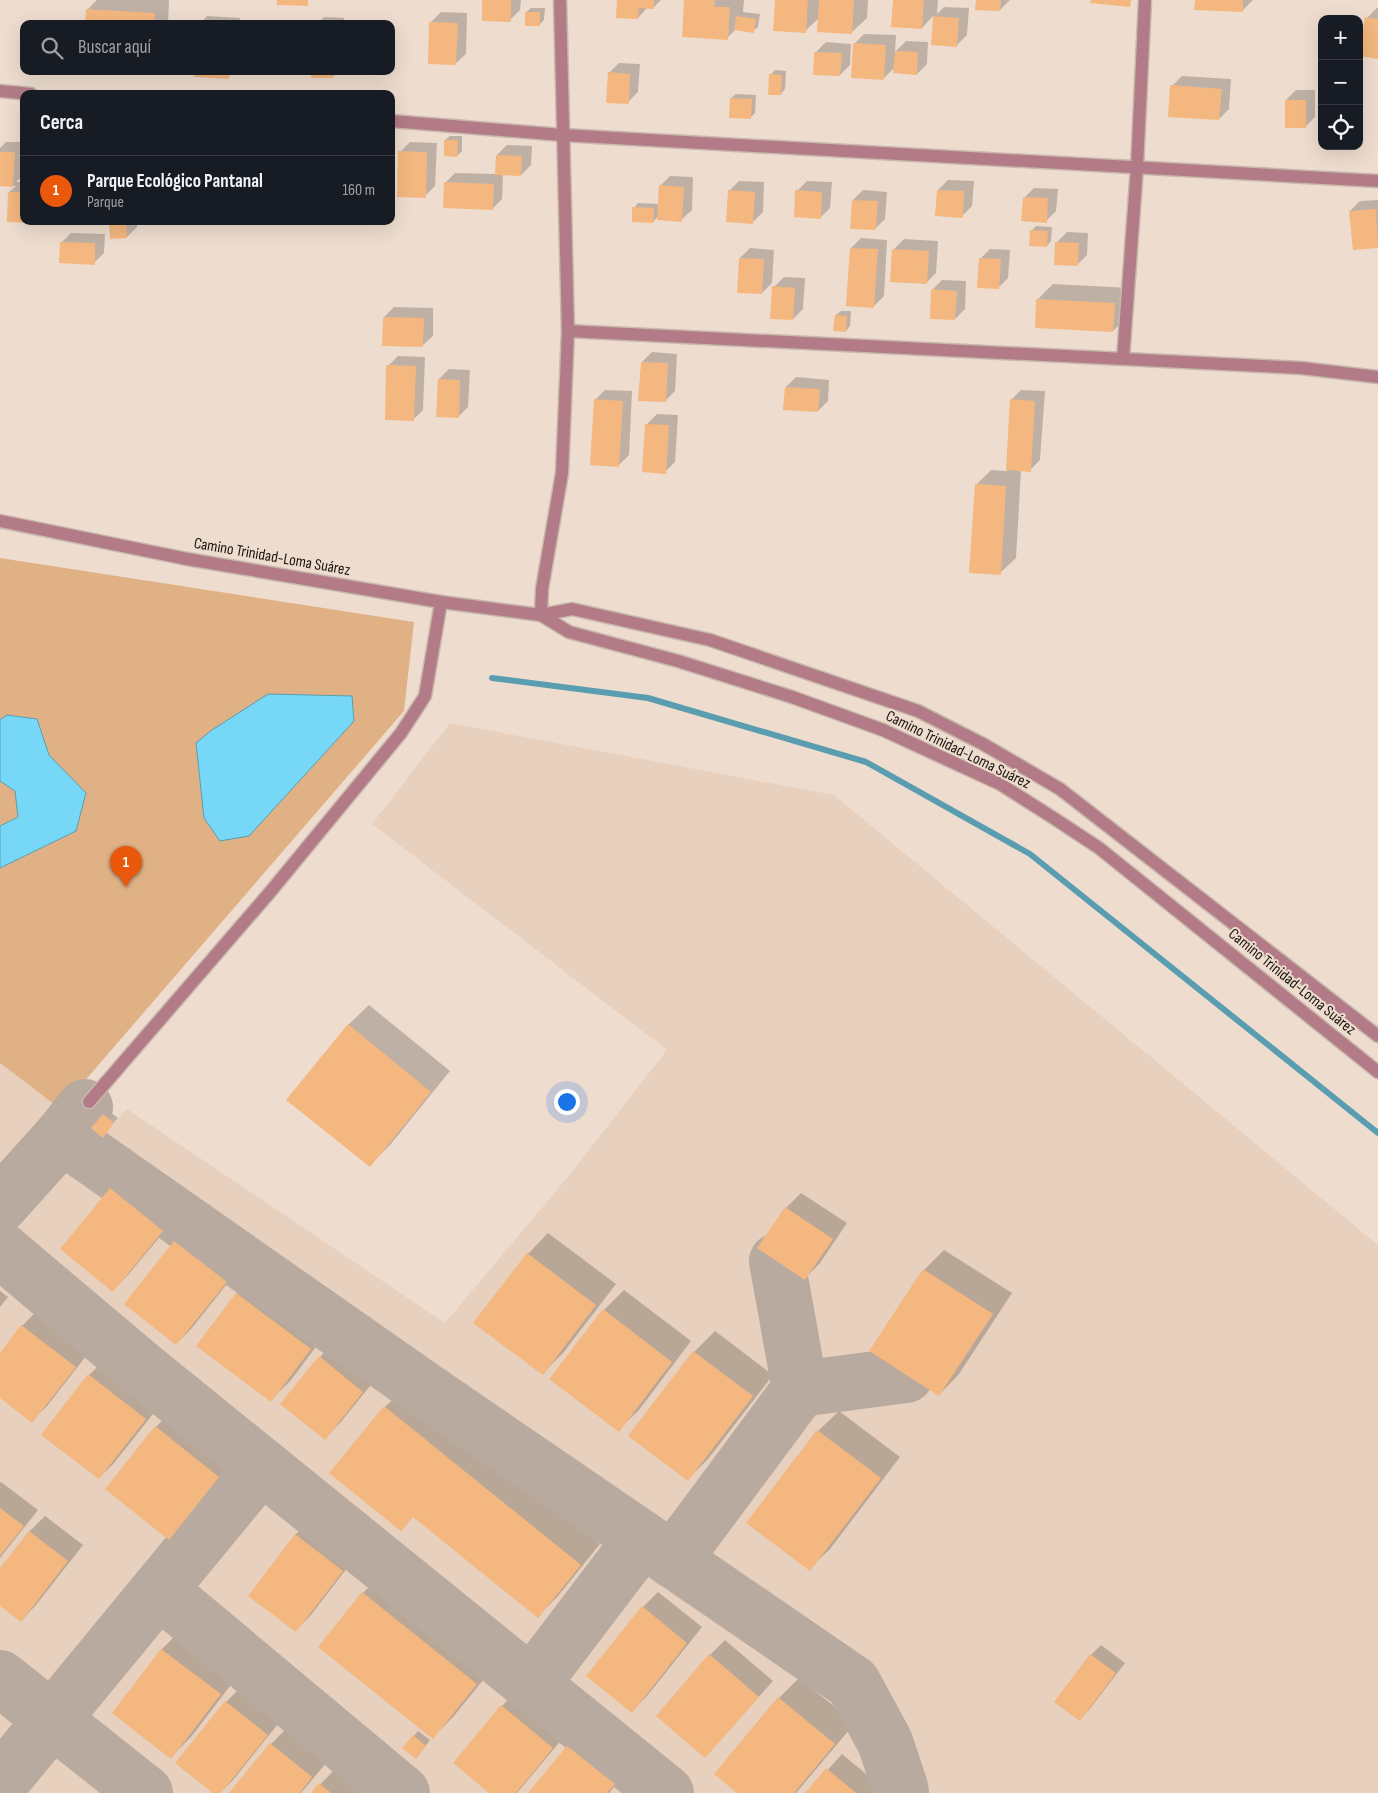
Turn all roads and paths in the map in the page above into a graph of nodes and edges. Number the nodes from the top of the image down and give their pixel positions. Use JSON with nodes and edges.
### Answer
{"nodes":[{"id":1,"x":560,"y":0,"type":"edge"},
{"id":2,"x":1145,"y":0,"type":"edge"},
{"id":3,"x":0,"y":91,"type":"edge"},
{"id":4,"x":20,"y":93,"type":"edge"},
{"id":5,"x":395,"y":122,"type":"edge"},
{"id":6,"x":562,"y":135,"type":"junction"},
{"id":7,"x":1137,"y":167,"type":"junction"},
{"id":8,"x":1378,"y":181,"type":"edge"},
{"id":9,"x":568,"y":331,"type":"junction"},
{"id":10,"x":1123,"y":359,"type":"junction"},
{"id":11,"x":1378,"y":377,"type":"edge"},
{"id":12,"x":0,"y":520,"type":"edge"},
{"id":13,"x":441,"y":602,"type":"junction"},
{"id":14,"x":541,"y":615,"type":"junction"},
{"id":15,"x":1378,"y":1036,"type":"edge"},
{"id":16,"x":1378,"y":1072,"type":"edge"},
{"id":17,"x":89,"y":1102,"type":"dead end"}],
"edges":[{"from":1,"to":6,"type":"street"},
{"from":2,"to":7,"type":"street"},
{"from":3,"to":4,"type":"street"},
{"from":5,"to":6,"type":"street"},
{"from":6,"to":7,"type":"street"},
{"from":6,"to":9,"type":"street"},
{"from":7,"to":8,"type":"street"},
{"from":7,"to":10,"type":"street"},
{"from":9,"to":10,"type":"street"},
{"from":9,"to":14,"type":"street"},
{"from":10,"to":11,"type":"street"},
{"from":12,"to":13,"type":"street","name":"Camino Trinidad-Loma Suárez"},
{"from":13,"to":14,"type":"street","name":"Camino Trinidad-Loma Suárez"},
{"from":13,"to":17,"type":"street"},
{"from":14,"to":15,"type":"street","name":"Camino Trinidad-Loma Suárez"},
{"from":14,"to":16,"type":"street","name":"Camino Trinidad-Loma Suárez"}]}
